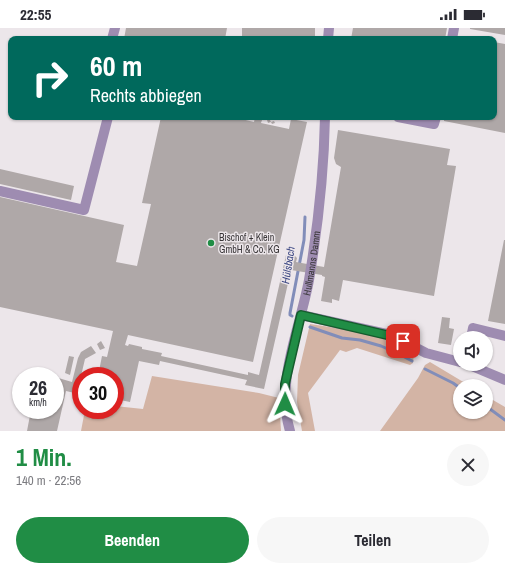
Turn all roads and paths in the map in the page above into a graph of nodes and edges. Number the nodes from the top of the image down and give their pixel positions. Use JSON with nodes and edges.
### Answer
{"nodes":[{"id":1,"x":107,"y":120,"type":"edge"},
{"id":2,"x":326,"y":120,"type":"edge"},
{"id":3,"x":413,"y":120,"type":"edge"},
{"id":4,"x":435,"y":120,"type":"edge"},
{"id":5,"x":0,"y":191,"type":"edge"},
{"id":6,"x":301,"y":315,"type":"junction"},
{"id":7,"x":472,"y":331,"type":"edge"},
{"id":8,"x":485,"y":331,"type":"edge"},
{"id":9,"x":493,"y":333,"type":"edge"},
{"id":10,"x":505,"y":336,"type":"edge"},
{"id":11,"x":453,"y":360,"type":"edge"},
{"id":12,"x":484,"y":371,"type":"edge"},
{"id":13,"x":505,"y":380,"type":"edge"},
{"id":14,"x":290,"y":431,"type":"edge"}],
"edges":[{"from":1,"to":5,"type":"street"},
{"from":2,"to":6,"type":"street","name":"Hullmanns Damm"},
{"from":3,"to":4,"type":"street"},
{"from":6,"to":11,"type":"street"},
{"from":6,"to":14,"type":"street","name":"Hullmanns Damm"},
{"from":7,"to":8,"type":"street"},
{"from":9,"to":10,"type":"street"},
{"from":12,"to":13,"type":"street"}]}
